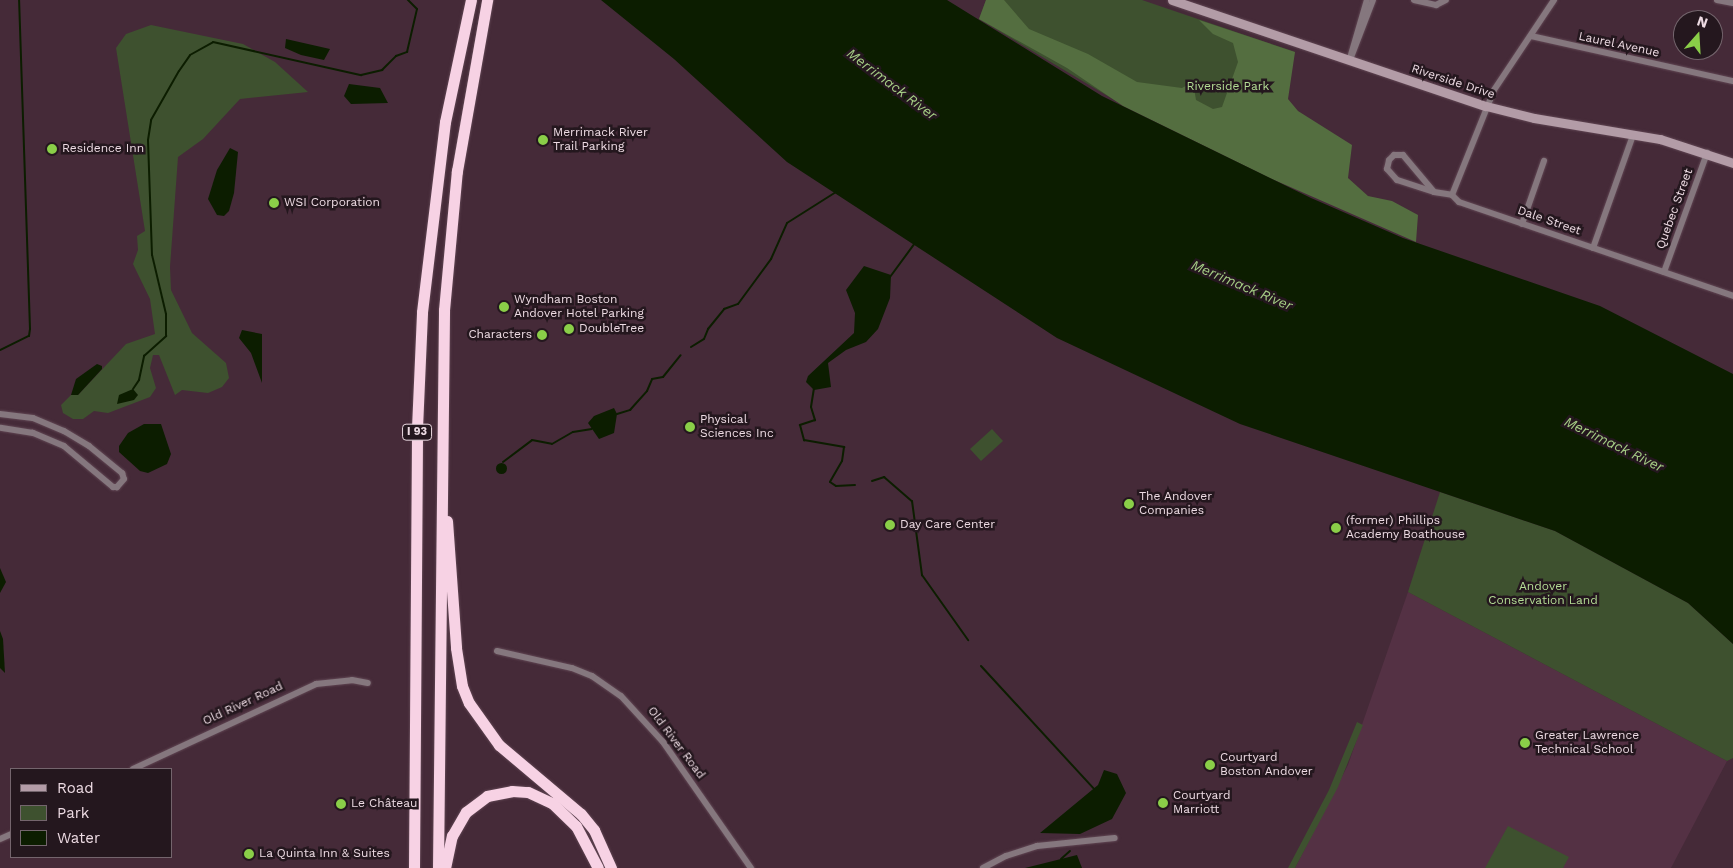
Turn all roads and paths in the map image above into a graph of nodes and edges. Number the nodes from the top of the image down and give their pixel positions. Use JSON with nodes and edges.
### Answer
{"nodes":[{"id":1,"x":471,"y":0,"type":"edge"},
{"id":2,"x":488,"y":0,"type":"edge"},
{"id":3,"x":1172,"y":0,"type":"edge"},
{"id":4,"x":1368,"y":0,"type":"edge"},
{"id":5,"x":1373,"y":0,"type":"edge"},
{"id":6,"x":1414,"y":0,"type":"edge"},
{"id":7,"x":1446,"y":0,"type":"edge"},
{"id":8,"x":1554,"y":0,"type":"edge"},
{"id":9,"x":1717,"y":0,"type":"edge"},
{"id":10,"x":1733,"y":3,"type":"edge"},
{"id":11,"x":1531,"y":36,"type":"junction"},
{"id":12,"x":1350,"y":60,"type":"junction"},
{"id":13,"x":1733,"y":81,"type":"edge"},
{"id":14,"x":1486,"y":106,"type":"junction"},
{"id":15,"x":1633,"y":135,"type":"junction"},
{"id":16,"x":1707,"y":153,"type":"junction"},
{"id":17,"x":1544,"y":160,"type":"dead end"},
{"id":18,"x":1733,"y":163,"type":"edge"},
{"id":19,"x":1434,"y":192,"type":"junction"},
{"id":20,"x":1452,"y":196,"type":"junction"},
{"id":21,"x":1522,"y":224,"type":"junction"},
{"id":22,"x":1593,"y":248,"type":"junction"},
{"id":23,"x":1664,"y":272,"type":"junction"},
{"id":24,"x":1733,"y":296,"type":"edge"},
{"id":25,"x":0,"y":414,"type":"edge"},
{"id":26,"x":0,"y":428,"type":"edge"},
{"id":27,"x":440,"y":466,"type":"junction"},
{"id":28,"x":497,"y":651,"type":"dead end"},
{"id":29,"x":368,"y":682,"type":"dead end"},
{"id":30,"x":135,"y":768,"type":"edge"},
{"id":31,"x":1115,"y":838,"type":"dead end"},
{"id":32,"x":414,"y":868,"type":"edge"},
{"id":33,"x":438,"y":868,"type":"edge"},
{"id":34,"x":445,"y":868,"type":"edge"},
{"id":35,"x":598,"y":868,"type":"edge"},
{"id":36,"x":611,"y":868,"type":"edge"},
{"id":37,"x":751,"y":868,"type":"edge"},
{"id":38,"x":983,"y":868,"type":"edge"}],
"edges":[{"from":1,"to":32,"type":"highway","number":"I 93"},
{"from":2,"to":27,"type":"highway","number":"I 93"},
{"from":3,"to":12,"type":"main road","name":"Riverside Drive"},
{"from":4,"to":12,"type":"street"},
{"from":5,"to":12,"type":"street"},
{"from":6,"to":7,"type":"street"},
{"from":8,"to":11,"type":"street"},
{"from":9,"to":10,"type":"street"},
{"from":11,"to":13,"type":"street","name":"Laurel Avenue"},
{"from":11,"to":14,"type":"street"},
{"from":12,"to":14,"type":"main road","name":"Riverside Drive"},
{"from":14,"to":15,"type":"main road","name":"Riverside Drive"},
{"from":14,"to":20,"type":"street"},
{"from":15,"to":16,"type":"main road","name":"Riverside Drive"},
{"from":15,"to":22,"type":"street"},
{"from":16,"to":18,"type":"main road","name":"Riverside Drive"},
{"from":16,"to":23,"type":"street","name":"Quebec Street"},
{"from":17,"to":21,"type":"street"},
{"from":19,"to":19,"type":"street","name":"Dale Street"},
{"from":19,"to":20,"type":"street","name":"Dale Street"},
{"from":20,"to":21,"type":"street","name":"Dale Street"},
{"from":21,"to":22,"type":"street","name":"Dale Street"},
{"from":22,"to":23,"type":"street","name":"Dale Street"},
{"from":23,"to":24,"type":"street","name":"Dale Street"},
{"from":25,"to":26,"type":"street"},
{"from":27,"to":33,"type":"highway","number":"I 93"},
{"from":27,"to":36,"type":"highway"},
{"from":28,"to":37,"type":"street","name":"Old River Road"},
{"from":29,"to":30,"type":"street","name":"Old River Road"},
{"from":31,"to":38,"type":"street"},
{"from":34,"to":35,"type":"highway"}]}
